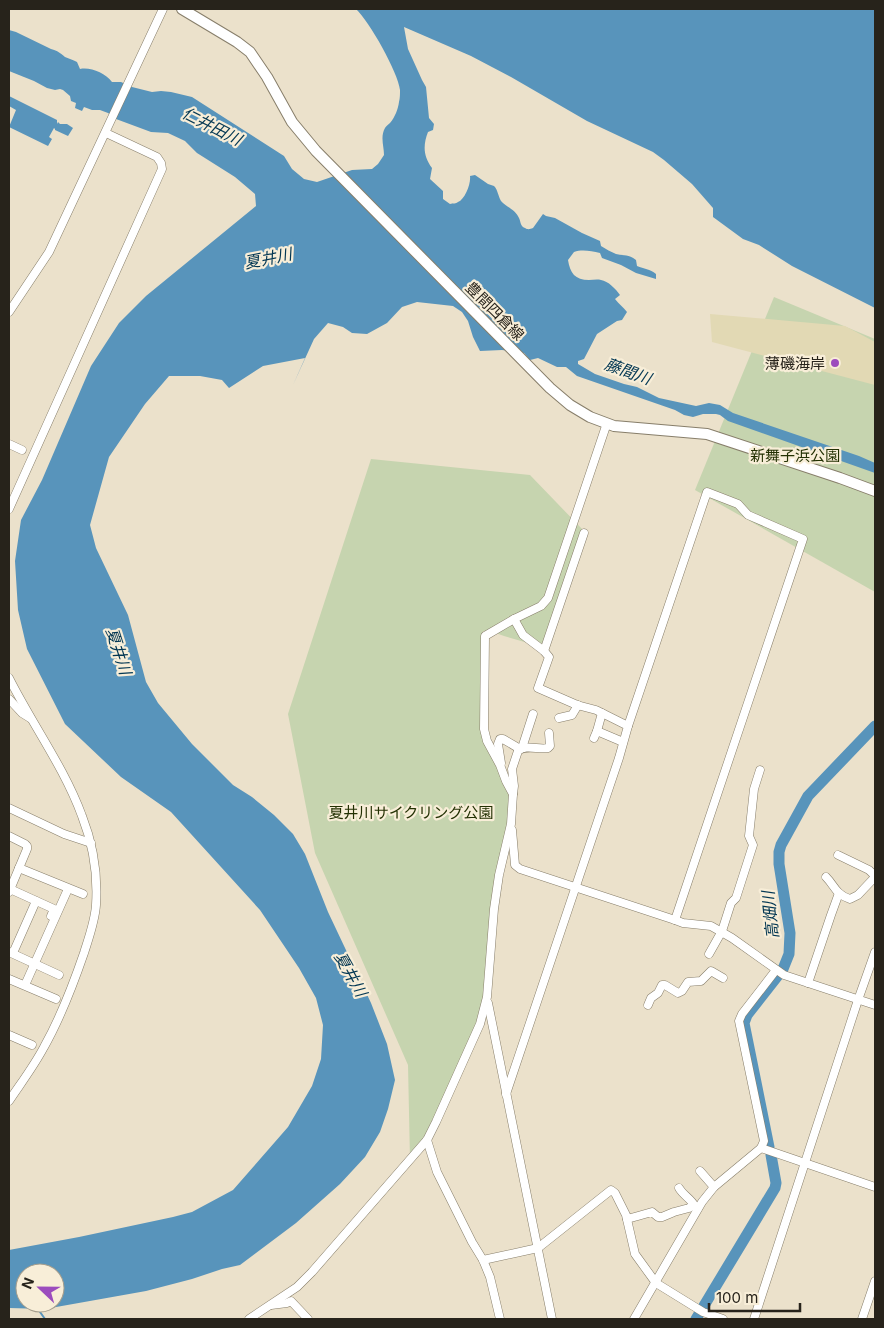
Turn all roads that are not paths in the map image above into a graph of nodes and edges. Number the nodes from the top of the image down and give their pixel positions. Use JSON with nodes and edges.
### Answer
{"nodes":[{"id":1,"x":164,"y":9,"type":"edge"},
{"id":2,"x":182,"y":9,"type":"edge"},
{"id":3,"x":106,"y":132,"type":"junction"},
{"id":4,"x":9,"y":312,"type":"edge"},
{"id":5,"x":607,"y":423,"type":"junction"},
{"id":6,"x":9,"y":444,"type":"edge"},
{"id":7,"x":22,"y":450,"type":"dead end"},
{"id":8,"x":875,"y":491,"type":"edge"},
{"id":9,"x":9,"y":509,"type":"edge"},
{"id":10,"x":584,"y":533,"type":"dead end"},
{"id":11,"x":514,"y":619,"type":"junction"},
{"id":12,"x":544,"y":650,"type":"junction"},
{"id":13,"x":9,"y":678,"type":"edge"},
{"id":14,"x":9,"y":699,"type":"edge"},
{"id":15,"x":578,"y":705,"type":"junction"},
{"id":16,"x":602,"y":713,"type":"junction"},
{"id":17,"x":533,"y":714,"type":"dead end"},
{"id":18,"x":32,"y":718,"type":"junction"},
{"id":19,"x":559,"y":718,"type":"dead end"},
{"id":20,"x":628,"y":726,"type":"junction"},
{"id":21,"x":549,"y":733,"type":"dead end"},
{"id":22,"x":623,"y":742,"type":"junction"},
{"id":23,"x":521,"y":748,"type":"junction"},
{"id":24,"x":500,"y":764,"type":"junction"},
{"id":25,"x":760,"y":770,"type":"dead end"},
{"id":26,"x":513,"y":794,"type":"junction"},
{"id":27,"x":9,"y":808,"type":"edge"},
{"id":28,"x":510,"y":824,"type":"junction"},
{"id":29,"x":9,"y":836,"type":"edge"},
{"id":30,"x":91,"y":843,"type":"junction"},
{"id":31,"x":838,"y":855,"type":"dead end"},
{"id":32,"x":19,"y":868,"type":"junction"},
{"id":33,"x":875,"y":873,"type":"edge"},
{"id":34,"x":826,"y":877,"type":"dead end"},
{"id":35,"x":575,"y":888,"type":"junction"},
{"id":36,"x":68,"y":889,"type":"junction"},
{"id":37,"x":9,"y":890,"type":"edge"},
{"id":38,"x":83,"y":894,"type":"dead end"},
{"id":39,"x":840,"y":894,"type":"junction"},
{"id":40,"x":36,"y":901,"type":"junction"},
{"id":41,"x":676,"y":920,"type":"junction"},
{"id":42,"x":722,"y":931,"type":"junction"},
{"id":43,"x":11,"y":952,"type":"edge"},
{"id":44,"x":875,"y":952,"type":"edge"},
{"id":45,"x":709,"y":954,"type":"dead end"},
{"id":46,"x":32,"y":962,"type":"junction"},
{"id":47,"x":780,"y":972,"type":"junction"},
{"id":48,"x":59,"y":976,"type":"dead end"},
{"id":49,"x":9,"y":978,"type":"edge"},
{"id":50,"x":723,"y":978,"type":"dead end"},
{"id":51,"x":808,"y":983,"type":"junction"},
{"id":52,"x":25,"y":986,"type":"junction"},
{"id":53,"x":488,"y":997,"type":"junction"},
{"id":54,"x":56,"y":999,"type":"dead end"},
{"id":55,"x":858,"y":1000,"type":"junction"},
{"id":56,"x":648,"y":1005,"type":"dead end"},
{"id":57,"x":875,"y":1005,"type":"edge"},
{"id":58,"x":9,"y":1035,"type":"edge"},
{"id":59,"x":32,"y":1046,"type":"dead end"},
{"id":60,"x":506,"y":1094,"type":"junction"},
{"id":61,"x":9,"y":1101,"type":"edge"},
{"id":62,"x":426,"y":1140,"type":"junction"},
{"id":63,"x":761,"y":1148,"type":"junction"},
{"id":64,"x":805,"y":1163,"type":"junction"},
{"id":65,"x":700,"y":1171,"type":"dead end"},
{"id":66,"x":875,"y":1187,"type":"edge"},
{"id":67,"x":679,"y":1188,"type":"dead end"},
{"id":68,"x":714,"y":1188,"type":"junction"},
{"id":69,"x":696,"y":1206,"type":"junction"},
{"id":70,"x":627,"y":1219,"type":"junction"},
{"id":71,"x":538,"y":1248,"type":"junction"},
{"id":72,"x":483,"y":1260,"type":"junction"},
{"id":73,"x":875,"y":1281,"type":"edge"},
{"id":74,"x":656,"y":1283,"type":"junction"},
{"id":75,"x":270,"y":1305,"type":"junction"},
{"id":76,"x":248,"y":1319,"type":"edge"},
{"id":77,"x":308,"y":1319,"type":"edge"},
{"id":78,"x":500,"y":1319,"type":"edge"},
{"id":79,"x":552,"y":1319,"type":"edge"},
{"id":80,"x":634,"y":1319,"type":"edge"},
{"id":81,"x":723,"y":1319,"type":"edge"},
{"id":82,"x":754,"y":1319,"type":"edge"},
{"id":83,"x":862,"y":1319,"type":"edge"}],
"edges":[{"from":1,"to":3,"type":"street"},
{"from":2,"to":5,"type":"main road","name":"豊間四倉線"},
{"from":3,"to":4,"type":"street"},
{"from":3,"to":9,"type":"street"},
{"from":5,"to":8,"type":"main road","name":"豊間四倉線"},
{"from":5,"to":11,"type":"street"},
{"from":6,"to":7,"type":"street"},
{"from":10,"to":12,"type":"street"},
{"from":11,"to":12,"type":"street"},
{"from":11,"to":24,"type":"street"},
{"from":12,"to":15,"type":"street"},
{"from":13,"to":18,"type":"street"},
{"from":14,"to":18,"type":"street"},
{"from":15,"to":16,"type":"street"},
{"from":15,"to":19,"type":"street"},
{"from":16,"to":20,"type":"street"},
{"from":16,"to":22,"type":"street"},
{"from":17,"to":23,"type":"street"},
{"from":18,"to":30,"type":"street"},
{"from":20,"to":22,"type":"street"},
{"from":20,"to":41,"type":"street"},
{"from":21,"to":23,"type":"street"},
{"from":22,"to":35,"type":"street"},
{"from":23,"to":24,"type":"street"},
{"from":23,"to":26,"type":"street"},
{"from":24,"to":26,"type":"street"},
{"from":25,"to":42,"type":"street"},
{"from":26,"to":28,"type":"street"},
{"from":27,"to":30,"type":"street"},
{"from":28,"to":35,"type":"street"},
{"from":28,"to":53,"type":"street"},
{"from":29,"to":32,"type":"street"},
{"from":30,"to":61,"type":"street"},
{"from":31,"to":33,"type":"street"},
{"from":32,"to":36,"type":"street"},
{"from":32,"to":37,"type":"street"},
{"from":33,"to":39,"type":"street"},
{"from":34,"to":39,"type":"street"},
{"from":35,"to":41,"type":"street"},
{"from":35,"to":60,"type":"street"},
{"from":36,"to":38,"type":"street"},
{"from":36,"to":46,"type":"street"},
{"from":37,"to":40,"type":"street"},
{"from":39,"to":51,"type":"street"},
{"from":40,"to":43,"type":"street"},
{"from":40,"to":46,"type":"street"},
{"from":41,"to":42,"type":"street"},
{"from":42,"to":45,"type":"street"},
{"from":42,"to":47,"type":"street"},
{"from":43,"to":46,"type":"street"},
{"from":44,"to":55,"type":"street"},
{"from":46,"to":48,"type":"street"},
{"from":46,"to":52,"type":"street"},
{"from":47,"to":51,"type":"street"},
{"from":47,"to":63,"type":"street"},
{"from":49,"to":52,"type":"street"},
{"from":50,"to":56,"type":"street"},
{"from":51,"to":55,"type":"street"},
{"from":52,"to":54,"type":"street"},
{"from":53,"to":60,"type":"street"},
{"from":53,"to":62,"type":"street"},
{"from":55,"to":57,"type":"street"},
{"from":55,"to":64,"type":"street"},
{"from":58,"to":59,"type":"street"},
{"from":60,"to":71,"type":"street"},
{"from":62,"to":72,"type":"street"},
{"from":62,"to":75,"type":"street"},
{"from":63,"to":64,"type":"street"},
{"from":63,"to":68,"type":"street"},
{"from":64,"to":66,"type":"street"},
{"from":64,"to":82,"type":"street"},
{"from":65,"to":68,"type":"street"},
{"from":67,"to":69,"type":"street"},
{"from":68,"to":69,"type":"street"},
{"from":69,"to":70,"type":"street"},
{"from":69,"to":74,"type":"street"},
{"from":70,"to":71,"type":"street"},
{"from":70,"to":74,"type":"street"},
{"from":71,"to":72,"type":"street"},
{"from":71,"to":79,"type":"street"},
{"from":72,"to":78,"type":"street"},
{"from":73,"to":83,"type":"street"},
{"from":74,"to":80,"type":"street"},
{"from":74,"to":81,"type":"street"},
{"from":75,"to":76,"type":"street"},
{"from":75,"to":77,"type":"street"}]}
